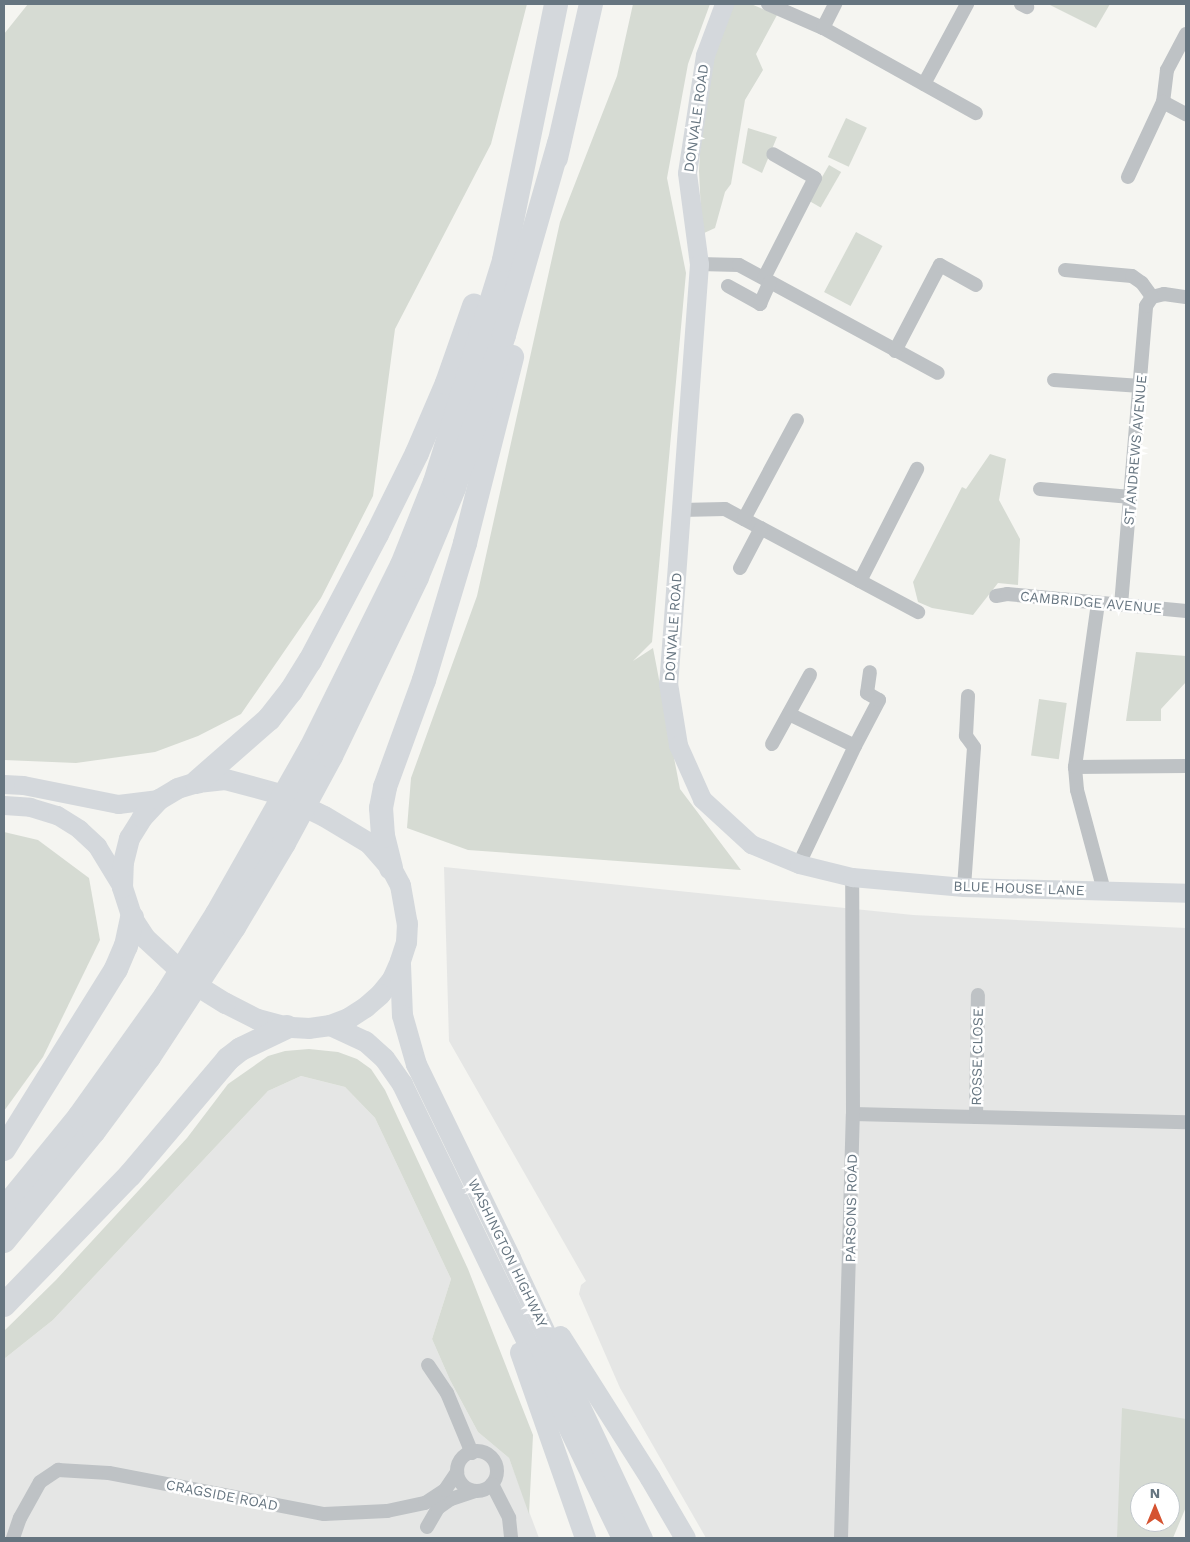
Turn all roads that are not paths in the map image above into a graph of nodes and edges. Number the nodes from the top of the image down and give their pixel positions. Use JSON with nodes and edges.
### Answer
{"nodes":[{"id":1,"x":555,"y":4,"type":"edge"},
{"id":2,"x":591,"y":4,"type":"edge"},
{"id":3,"x":724,"y":4,"type":"edge"},
{"id":4,"x":768,"y":4,"type":"edge"},
{"id":5,"x":835,"y":4,"type":"edge"},
{"id":6,"x":968,"y":4,"type":"edge"},
{"id":7,"x":823,"y":28,"type":"junction"},
{"id":8,"x":1186,"y":34,"type":"edge"},
{"id":9,"x":924,"y":84,"type":"junction"},
{"id":10,"x":1163,"y":102,"type":"junction"},
{"id":11,"x":976,"y":113,"type":"dead end"},
{"id":12,"x":1186,"y":114,"type":"edge"},
{"id":13,"x":559,"y":142,"type":"junction"},
{"id":14,"x":773,"y":154,"type":"dead end"},
{"id":15,"x":1128,"y":177,"type":"dead end"},
{"id":16,"x":699,"y":264,"type":"junction"},
{"id":17,"x":1065,"y":270,"type":"dead end"},
{"id":18,"x":767,"y":280,"type":"junction"},
{"id":19,"x":976,"y":284,"type":"dead end"},
{"id":20,"x":728,"y":286,"type":"dead end"},
{"id":21,"x":1186,"y":296,"type":"edge"},
{"id":22,"x":1152,"y":297,"type":"junction"},
{"id":23,"x":895,"y":351,"type":"junction"},
{"id":24,"x":938,"y":373,"type":"dead end"},
{"id":25,"x":1054,"y":380,"type":"dead end"},
{"id":26,"x":1141,"y":386,"type":"junction"},
{"id":27,"x":797,"y":420,"type":"dead end"},
{"id":28,"x":917,"y":469,"type":"dead end"},
{"id":29,"x":1040,"y":490,"type":"dead end"},
{"id":30,"x":1130,"y":496,"type":"junction"},
{"id":31,"x":681,"y":510,"type":"junction"},
{"id":32,"x":744,"y":519,"type":"junction"},
{"id":33,"x":761,"y":528,"type":"junction"},
{"id":34,"x":740,"y":568,"type":"dead end"},
{"id":35,"x":860,"y":581,"type":"junction"},
{"id":36,"x":996,"y":596,"type":"dead end"},
{"id":37,"x":1098,"y":603,"type":"junction"},
{"id":38,"x":1121,"y":605,"type":"junction"},
{"id":39,"x":1186,"y":611,"type":"edge"},
{"id":40,"x":918,"y":612,"type":"dead end"},
{"id":41,"x":870,"y":672,"type":"dead end"},
{"id":42,"x":810,"y":675,"type":"dead end"},
{"id":43,"x":968,"y":696,"type":"dead end"},
{"id":44,"x":789,"y":714,"type":"junction"},
{"id":45,"x":772,"y":744,"type":"dead end"},
{"id":46,"x":855,"y":746,"type":"junction"},
{"id":47,"x":321,"y":752,"type":"junction"},
{"id":48,"x":1186,"y":766,"type":"edge"},
{"id":49,"x":1075,"y":767,"type":"junction"},
{"id":50,"x":197,"y":782,"type":"junction"},
{"id":51,"x":4,"y":784,"type":"edge"},
{"id":52,"x":159,"y":799,"type":"junction"},
{"id":53,"x":4,"y":805,"type":"edge"},
{"id":54,"x":799,"y":864,"type":"junction"},
{"id":55,"x":391,"y":868,"type":"junction"},
{"id":56,"x":852,"y":877,"type":"junction"},
{"id":57,"x":122,"y":887,"type":"junction"},
{"id":58,"x":964,"y":887,"type":"junction"},
{"id":59,"x":1104,"y":891,"type":"junction"},
{"id":60,"x":1186,"y":893,"type":"edge"},
{"id":61,"x":132,"y":918,"type":"junction"},
{"id":62,"x":400,"y":961,"type":"junction"},
{"id":63,"x":978,"y":995,"type":"dead end"},
{"id":64,"x":173,"y":1002,"type":"junction"},
{"id":65,"x":330,"y":1025,"type":"junction"},
{"id":66,"x":287,"y":1027,"type":"junction"},
{"id":67,"x":854,"y":1114,"type":"junction"},
{"id":68,"x":976,"y":1118,"type":"junction"},
{"id":69,"x":1186,"y":1122,"type":"edge"},
{"id":70,"x":4,"y":1149,"type":"edge"},
{"id":71,"x":4,"y":1208,"type":"edge"},
{"id":72,"x":4,"y":1241,"type":"edge"},
{"id":73,"x":510,"y":1258,"type":"junction"},
{"id":74,"x":490,"y":1266,"type":"junction"},
{"id":75,"x":4,"y":1306,"type":"edge"},
{"id":76,"x":428,"y":1366,"type":"dead end"},
{"id":77,"x":472,"y":1453,"type":"junction"},
{"id":78,"x":457,"y":1472,"type":"junction"},
{"id":79,"x":492,"y":1484,"type":"junction"},
{"id":80,"x":476,"y":1491,"type":"junction"},
{"id":81,"x":432,"y":1506,"type":"junction"},
{"id":82,"x":13,"y":1538,"type":"edge"},
{"id":83,"x":511,"y":1538,"type":"edge"},
{"id":84,"x":585,"y":1538,"type":"edge"},
{"id":85,"x":622,"y":1538,"type":"edge"},
{"id":86,"x":642,"y":1538,"type":"edge"},
{"id":87,"x":685,"y":1538,"type":"edge"},
{"id":88,"x":841,"y":1538,"type":"edge"}],
"edges":[{"from":1,"to":47,"type":"highway"},
{"from":1,"to":50,"type":"highway"},
{"from":2,"to":13,"type":"highway"},
{"from":3,"to":16,"type":"street","name":"DONVALE ROAD"},
{"from":4,"to":7,"type":"street"},
{"from":5,"to":7,"type":"street"},
{"from":6,"to":9,"type":"street"},
{"from":7,"to":9,"type":"street"},
{"from":8,"to":10,"type":"street"},
{"from":9,"to":11,"type":"street"},
{"from":10,"to":12,"type":"street"},
{"from":10,"to":15,"type":"street"},
{"from":13,"to":47,"type":"highway"},
{"from":13,"to":55,"type":"highway"},
{"from":14,"to":18,"type":"street"},
{"from":16,"to":18,"type":"street"},
{"from":16,"to":31,"type":"street","name":"DONVALE ROAD"},
{"from":17,"to":22,"type":"street"},
{"from":18,"to":20,"type":"street"},
{"from":18,"to":23,"type":"street"},
{"from":19,"to":23,"type":"street"},
{"from":21,"to":22,"type":"street"},
{"from":22,"to":26,"type":"street","name":"ST ANDREWS AVENUE"},
{"from":23,"to":24,"type":"street"},
{"from":25,"to":26,"type":"street"},
{"from":26,"to":30,"type":"street","name":"ST ANDREWS AVENUE"},
{"from":27,"to":32,"type":"street"},
{"from":28,"to":35,"type":"street"},
{"from":29,"to":30,"type":"street"},
{"from":30,"to":38,"type":"street","name":"ST ANDREWS AVENUE"},
{"from":31,"to":32,"type":"street"},
{"from":31,"to":54,"type":"street","name":"DONVALE ROAD"},
{"from":32,"to":33,"type":"street"},
{"from":33,"to":34,"type":"street"},
{"from":33,"to":35,"type":"street"},
{"from":35,"to":40,"type":"street"},
{"from":36,"to":37,"type":"street","name":"CAMBRIDGE AVENUE"},
{"from":37,"to":38,"type":"street","name":"CAMBRIDGE AVENUE"},
{"from":37,"to":49,"type":"street"},
{"from":38,"to":39,"type":"street","name":"CAMBRIDGE AVENUE"},
{"from":41,"to":46,"type":"street"},
{"from":42,"to":44,"type":"street"},
{"from":43,"to":58,"type":"street"},
{"from":44,"to":45,"type":"street"},
{"from":44,"to":46,"type":"street"},
{"from":46,"to":54,"type":"street"},
{"from":47,"to":64,"type":"highway"},
{"from":48,"to":49,"type":"street"},
{"from":49,"to":59,"type":"street"},
{"from":50,"to":52,"type":"main road"},
{"from":50,"to":55,"type":"main road"},
{"from":51,"to":52,"type":"street"},
{"from":52,"to":57,"type":"main road"},
{"from":53,"to":57,"type":"street"},
{"from":54,"to":56,"type":"street","name":"DONVALE ROAD"},
{"from":55,"to":62,"type":"main road"},
{"from":56,"to":58,"type":"street","name":"BLUE HOUSE LANE"},
{"from":56,"to":67,"type":"street","name":"PARSONS ROAD"},
{"from":57,"to":61,"type":"main road"},
{"from":58,"to":59,"type":"street","name":"BLUE HOUSE LANE"},
{"from":59,"to":60,"type":"street","name":"BLUE HOUSE LANE"},
{"from":61,"to":66,"type":"main road"},
{"from":61,"to":70,"type":"highway"},
{"from":62,"to":65,"type":"main road"},
{"from":62,"to":73,"type":"main road","name":"WASHINGTON HIGHWAY"},
{"from":63,"to":68,"type":"street","name":"ROSSE CLOSE"},
{"from":64,"to":71,"type":"highway"},
{"from":64,"to":72,"type":"highway"},
{"from":65,"to":66,"type":"main road"},
{"from":65,"to":74,"type":"main road","name":"WASHINGTON HIGHWAY"},
{"from":66,"to":75,"type":"highway"},
{"from":67,"to":68,"type":"street","name":"ROSSE CLOSE"},
{"from":67,"to":88,"type":"street","name":"PARSONS ROAD"},
{"from":68,"to":69,"type":"street"},
{"from":73,"to":86,"type":"main road","name":"WASHINGTON HIGHWAY"},
{"from":73,"to":87,"type":"main road"},
{"from":74,"to":84,"type":"main road"},
{"from":74,"to":85,"type":"main road","name":"WASHINGTON HIGHWAY"},
{"from":76,"to":77,"type":"street"},
{"from":77,"to":78,"type":"street"},
{"from":77,"to":79,"type":"street"},
{"from":78,"to":80,"type":"street"},
{"from":78,"to":81,"type":"street","name":"CRAGSIDE ROAD"},
{"from":79,"to":80,"type":"street"},
{"from":79,"to":83,"type":"street"},
{"from":80,"to":81,"type":"street","name":"CRAGSIDE ROAD"},
{"from":81,"to":82,"type":"street","name":"CRAGSIDE ROAD"}]}
